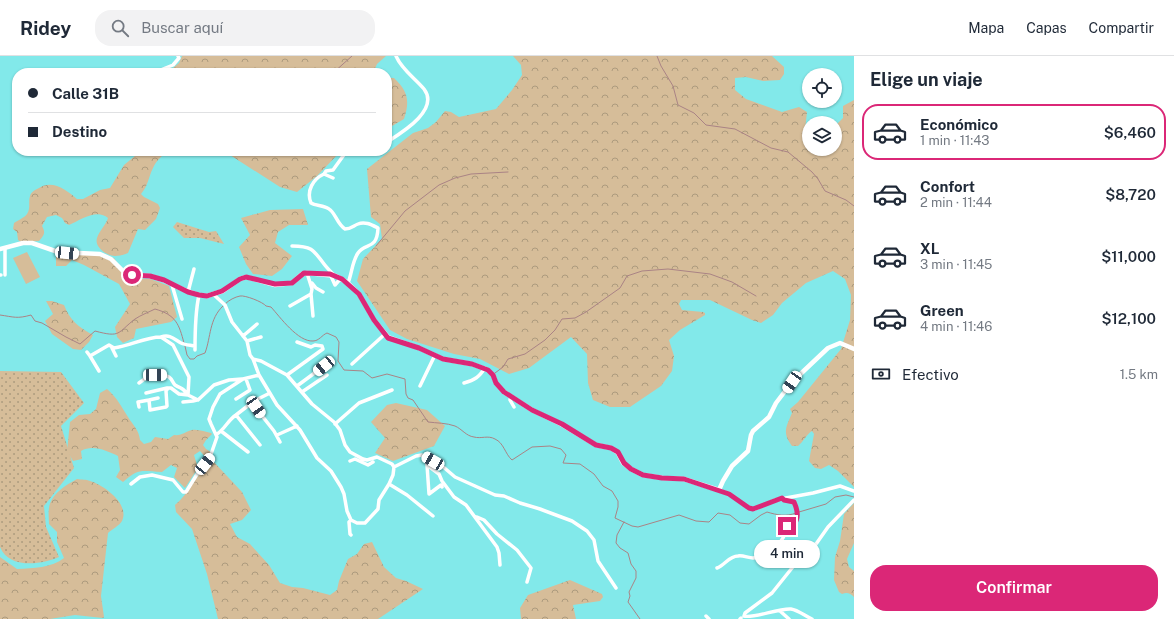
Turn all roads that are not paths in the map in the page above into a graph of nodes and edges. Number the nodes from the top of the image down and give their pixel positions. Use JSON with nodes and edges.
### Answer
{"nodes":[{"id":1,"x":178,"y":56,"type":"edge"},
{"id":2,"x":396,"y":56,"type":"edge"},
{"id":3,"x":167,"y":68,"type":"edge"},
{"id":4,"x":392,"y":139,"type":"edge"},
{"id":5,"x":343,"y":156,"type":"edge"},
{"id":6,"x":324,"y":174,"type":"junction"},
{"id":7,"x":333,"y":178,"type":"dead end"},
{"id":8,"x":292,"y":246,"type":"dead end"},
{"id":9,"x":3,"y":248,"type":"edge"},
{"id":10,"x":194,"y":269,"type":"dead end"},
{"id":11,"x":307,"y":273,"type":"junction"},
{"id":12,"x":5,"y":275,"type":"dead end"},
{"id":13,"x":333,"y":275,"type":"junction"},
{"id":14,"x":341,"y":278,"type":"junction"},
{"id":15,"x":311,"y":282,"type":"junction"},
{"id":16,"x":348,"y":283,"type":"junction"},
{"id":17,"x":172,"y":285,"type":"junction"},
{"id":18,"x":188,"y":292,"type":"junction"},
{"id":19,"x":323,"y":292,"type":"dead end"},
{"id":20,"x":213,"y":294,"type":"junction"},
{"id":21,"x":311,"y":294,"type":"junction"},
{"id":22,"x":199,"y":295,"type":"junction"},
{"id":23,"x":290,"y":306,"type":"dead end"},
{"id":24,"x":313,"y":316,"type":"dead end"},
{"id":25,"x":182,"y":319,"type":"dead end"},
{"id":26,"x":257,"y":324,"type":"dead end"},
{"id":27,"x":385,"y":334,"type":"junction"},
{"id":28,"x":243,"y":336,"type":"junction"},
{"id":29,"x":161,"y":337,"type":"junction"},
{"id":30,"x":261,"y":337,"type":"dead end"},
{"id":31,"x":247,"y":341,"type":"junction"},
{"id":32,"x":298,"y":342,"type":"dead end"},
{"id":33,"x":195,"y":346,"type":"junction"},
{"id":34,"x":112,"y":348,"type":"junction"},
{"id":35,"x":854,"y":349,"type":"edge"},
{"id":36,"x":195,"y":350,"type":"dead end"},
{"id":37,"x":435,"y":355,"type":"junction"},
{"id":38,"x":116,"y":356,"type":"dead end"},
{"id":39,"x":253,"y":359,"type":"junction"},
{"id":40,"x":352,"y":364,"type":"dead end"},
{"id":41,"x":324,"y":366,"type":"dead end"},
{"id":42,"x":485,"y":368,"type":"junction"},
{"id":43,"x":99,"y":371,"type":"dead end"},
{"id":44,"x":259,"y":375,"type":"junction"},
{"id":45,"x":287,"y":375,"type":"junction"},
{"id":46,"x":327,"y":375,"type":"dead end"},
{"id":47,"x":245,"y":379,"type":"junction"},
{"id":48,"x":139,"y":383,"type":"dead end"},
{"id":49,"x":464,"y":383,"type":"dead end"},
{"id":50,"x":297,"y":386,"type":"junction"},
{"id":51,"x":420,"y":386,"type":"dead end"},
{"id":52,"x":168,"y":388,"type":"junction"},
{"id":53,"x":392,"y":390,"type":"dead end"},
{"id":54,"x":302,"y":392,"type":"junction"},
{"id":55,"x":146,"y":393,"type":"dead end"},
{"id":56,"x":270,"y":393,"type":"junction"},
{"id":57,"x":188,"y":395,"type":"junction"},
{"id":58,"x":511,"y":396,"type":"junction"},
{"id":59,"x":158,"y":398,"type":"dead end"},
{"id":60,"x":236,"y":399,"type":"dead end"},
{"id":61,"x":149,"y":400,"type":"junction"},
{"id":62,"x":197,"y":400,"type":"junction"},
{"id":63,"x":183,"y":402,"type":"dead end"},
{"id":64,"x":252,"y":403,"type":"junction"},
{"id":65,"x":139,"y":407,"type":"dead end"},
{"id":66,"x":514,"y":407,"type":"dead end"},
{"id":67,"x":236,"y":415,"type":"junction"},
{"id":68,"x":335,"y":424,"type":"junction"},
{"id":69,"x":297,"y":426,"type":"junction"},
{"id":70,"x":221,"y":431,"type":"junction"},
{"id":71,"x":217,"y":434,"type":"junction"},
{"id":72,"x":277,"y":435,"type":"junction"},
{"id":73,"x":280,"y":442,"type":"dead end"},
{"id":74,"x":260,"y":445,"type":"dead end"},
{"id":75,"x":248,"y":452,"type":"dead end"},
{"id":76,"x":426,"y":456,"type":"junction"},
{"id":77,"x":350,"y":461,"type":"dead end"},
{"id":78,"x":373,"y":462,"type":"dead end"},
{"id":79,"x":427,"y":465,"type":"junction"},
{"id":80,"x":394,"y":467,"type":"junction"},
{"id":81,"x":131,"y":484,"type":"dead end"},
{"id":82,"x":389,"y":484,"type":"junction"},
{"id":83,"x":442,"y":487,"type":"dead end"},
{"id":84,"x":719,"y":490,"type":"junction"},
{"id":85,"x":854,"y":491,"type":"edge"},
{"id":86,"x":782,"y":498,"type":"junction"},
{"id":87,"x":854,"y":500,"type":"edge"},
{"id":88,"x":433,"y":516,"type":"dead end"},
{"id":89,"x":476,"y":517,"type":"junction"},
{"id":90,"x":351,"y":520,"type":"junction"},
{"id":91,"x":351,"y":535,"type":"dead end"},
{"id":92,"x":500,"y":564,"type":"dead end"},
{"id":93,"x":717,"y":568,"type":"dead end"},
{"id":94,"x":527,"y":582,"type":"dead end"},
{"id":95,"x":616,"y":588,"type":"dead end"},
{"id":96,"x":780,"y":610,"type":"junction"},
{"id":97,"x":746,"y":619,"type":"edge"},
{"id":98,"x":789,"y":619,"type":"edge"},
{"id":99,"x":812,"y":619,"type":"edge"}],
"edges":[{"from":1,"to":3,"type":"street"},
{"from":2,"to":4,"type":"street"},
{"from":5,"to":6,"type":"street"},
{"from":6,"to":7,"type":"street"},
{"from":6,"to":16,"type":"street"},
{"from":8,"to":13,"type":"street"},
{"from":9,"to":12,"type":"street"},
{"from":9,"to":17,"type":"street"},
{"from":10,"to":18,"type":"street"},
{"from":11,"to":13,"type":"street"},
{"from":11,"to":15,"type":"street"},
{"from":11,"to":20,"type":"street"},
{"from":13,"to":14,"type":"street"},
{"from":13,"to":14,"type":"street"},
{"from":14,"to":16,"type":"street"},
{"from":15,"to":19,"type":"street"},
{"from":15,"to":21,"type":"street"},
{"from":16,"to":27,"type":"street"},
{"from":17,"to":18,"type":"street"},
{"from":17,"to":25,"type":"street"},
{"from":18,"to":22,"type":"street"},
{"from":20,"to":22,"type":"street"},
{"from":20,"to":28,"type":"street"},
{"from":21,"to":23,"type":"street"},
{"from":21,"to":24,"type":"street"},
{"from":22,"to":33,"type":"street"},
{"from":26,"to":28,"type":"street"},
{"from":27,"to":37,"type":"street"},
{"from":27,"to":40,"type":"street"},
{"from":28,"to":31,"type":"street"},
{"from":29,"to":33,"type":"street"},
{"from":29,"to":34,"type":"street"},
{"from":29,"to":57,"type":"street"},
{"from":30,"to":31,"type":"street"},
{"from":31,"to":39,"type":"street"},
{"from":32,"to":45,"type":"street"},
{"from":33,"to":36,"type":"street"},
{"from":34,"to":38,"type":"street"},
{"from":34,"to":43,"type":"street"},
{"from":35,"to":84,"type":"street"},
{"from":37,"to":42,"type":"street"},
{"from":37,"to":51,"type":"street"},
{"from":39,"to":44,"type":"street"},
{"from":39,"to":45,"type":"street"},
{"from":41,"to":50,"type":"street"},
{"from":42,"to":49,"type":"street"},
{"from":42,"to":58,"type":"street"},
{"from":44,"to":47,"type":"street"},
{"from":44,"to":56,"type":"street"},
{"from":45,"to":50,"type":"street"},
{"from":46,"to":54,"type":"street"},
{"from":47,"to":60,"type":"street"},
{"from":47,"to":62,"type":"street"},
{"from":47,"to":71,"type":"street"},
{"from":48,"to":57,"type":"street"},
{"from":50,"to":54,"type":"street"},
{"from":52,"to":55,"type":"street"},
{"from":52,"to":57,"type":"street"},
{"from":52,"to":61,"type":"street"},
{"from":53,"to":68,"type":"street"},
{"from":54,"to":68,"type":"street"},
{"from":56,"to":64,"type":"street"},
{"from":56,"to":69,"type":"street"},
{"from":57,"to":62,"type":"street"},
{"from":58,"to":66,"type":"street"},
{"from":58,"to":84,"type":"street"},
{"from":59,"to":61,"type":"street"},
{"from":61,"to":65,"type":"street"},
{"from":62,"to":63,"type":"street"},
{"from":64,"to":67,"type":"street"},
{"from":64,"to":72,"type":"street"},
{"from":67,"to":70,"type":"street"},
{"from":67,"to":74,"type":"street"},
{"from":68,"to":80,"type":"street"},
{"from":69,"to":72,"type":"street"},
{"from":69,"to":90,"type":"street"},
{"from":70,"to":71,"type":"street"},
{"from":70,"to":75,"type":"street"},
{"from":71,"to":81,"type":"street"},
{"from":72,"to":73,"type":"street"},
{"from":76,"to":79,"type":"street"},
{"from":76,"to":80,"type":"street"},
{"from":76,"to":95,"type":"street"},
{"from":77,"to":78,"type":"street"},
{"from":79,"to":83,"type":"street"},
{"from":79,"to":89,"type":"street"},
{"from":80,"to":82,"type":"street"},
{"from":82,"to":88,"type":"street"},
{"from":82,"to":90,"type":"street"},
{"from":84,"to":86,"type":"street"},
{"from":85,"to":86,"type":"street"},
{"from":86,"to":93,"type":"street"},
{"from":87,"to":97,"type":"street"},
{"from":89,"to":92,"type":"street"},
{"from":89,"to":94,"type":"street"},
{"from":90,"to":91,"type":"street"},
{"from":96,"to":97,"type":"street"},
{"from":96,"to":98,"type":"street"},
{"from":96,"to":99,"type":"street"}]}
